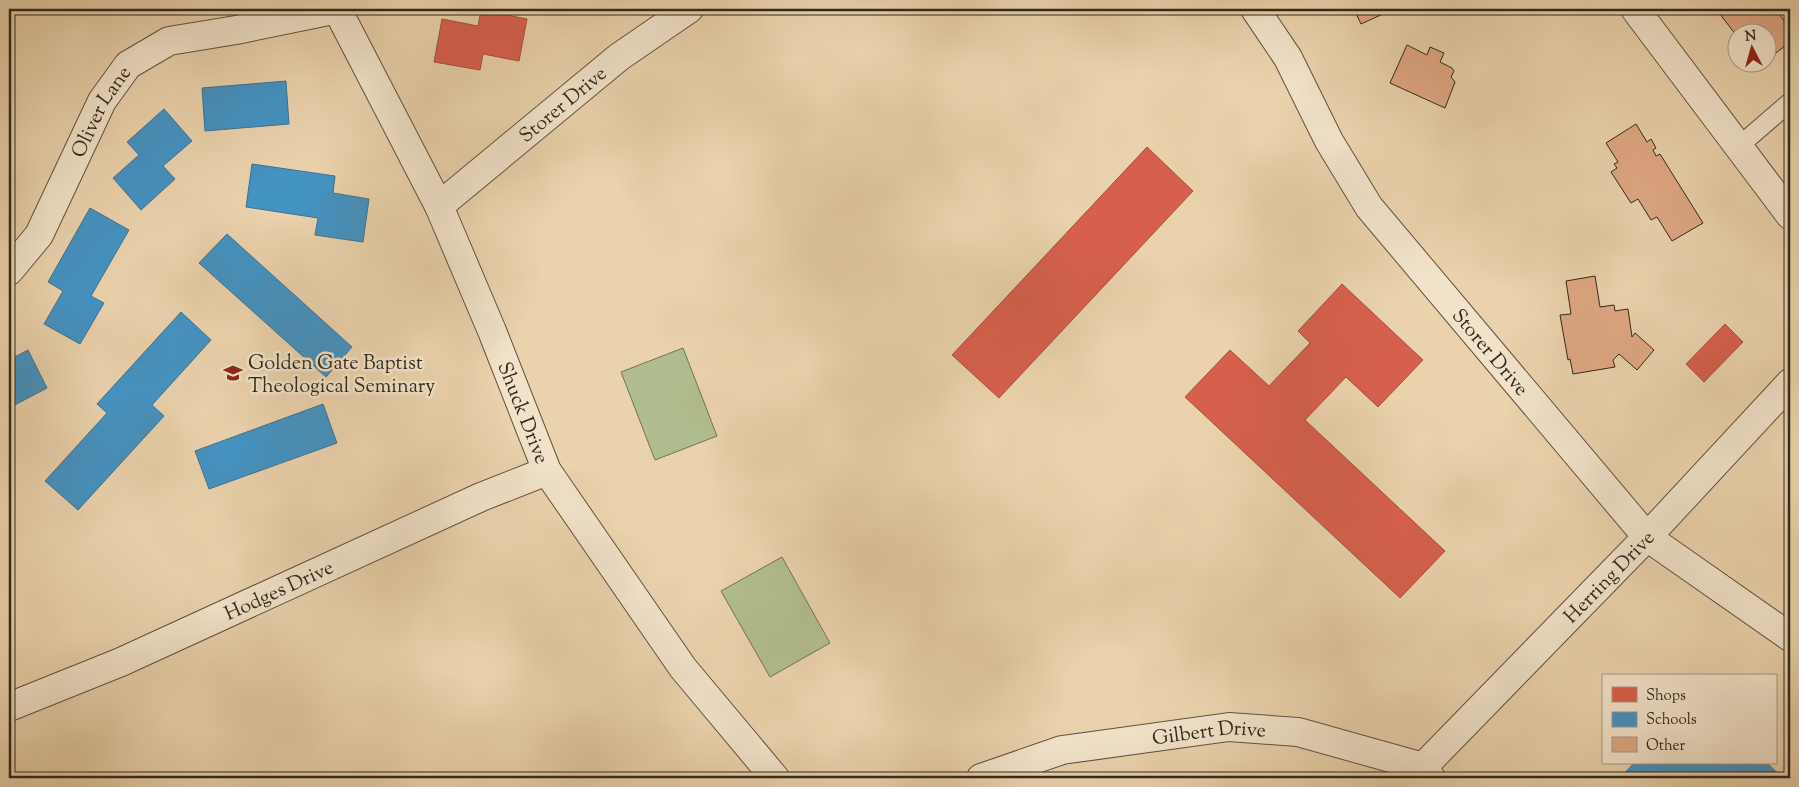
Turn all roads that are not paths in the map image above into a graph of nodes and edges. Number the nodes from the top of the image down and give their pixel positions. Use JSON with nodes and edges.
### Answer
{"nodes":[{"id":1,"x":338,"y":9,"type":"edge"},
{"id":2,"x":689,"y":9,"type":"edge"},
{"id":3,"x":1255,"y":9,"type":"edge"},
{"id":4,"x":1635,"y":9,"type":"edge"},
{"id":5,"x":1790,"y":102,"type":"edge"},
{"id":6,"x":1738,"y":146,"type":"junction"},
{"id":7,"x":439,"y":206,"type":"junction"},
{"id":8,"x":1790,"y":215,"type":"edge"},
{"id":9,"x":9,"y":271,"type":"edge"},
{"id":10,"x":1790,"y":383,"type":"edge"},
{"id":11,"x":547,"y":471,"type":"junction"},
{"id":12,"x":1647,"y":537,"type":"junction"},
{"id":13,"x":1790,"y":637,"type":"edge"},
{"id":14,"x":9,"y":707,"type":"edge"},
{"id":15,"x":1427,"y":772,"type":"edge"},
{"id":16,"x":775,"y":778,"type":"edge"},
{"id":17,"x":981,"y":778,"type":"edge"}],
"edges":[{"from":1,"to":7,"type":"street","name":"Shuck Drive"},
{"from":1,"to":9,"type":"street","name":"Oliver Lane"},
{"from":2,"to":7,"type":"street","name":"Storer Drive"},
{"from":3,"to":12,"type":"street","name":"Storer Drive"},
{"from":4,"to":6,"type":"street"},
{"from":5,"to":6,"type":"lane"},
{"from":6,"to":8,"type":"street"},
{"from":7,"to":11,"type":"street","name":"Shuck Drive"},
{"from":10,"to":12,"type":"street","name":"Herring Drive"},
{"from":11,"to":14,"type":"street","name":"Hodges Drive"},
{"from":11,"to":16,"type":"street","name":"Shuck Drive"},
{"from":12,"to":13,"type":"street","name":"Storer Drive"},
{"from":12,"to":15,"type":"street","name":"Herring Drive"},
{"from":15,"to":17,"type":"street","name":"Gilbert Drive"}]}
